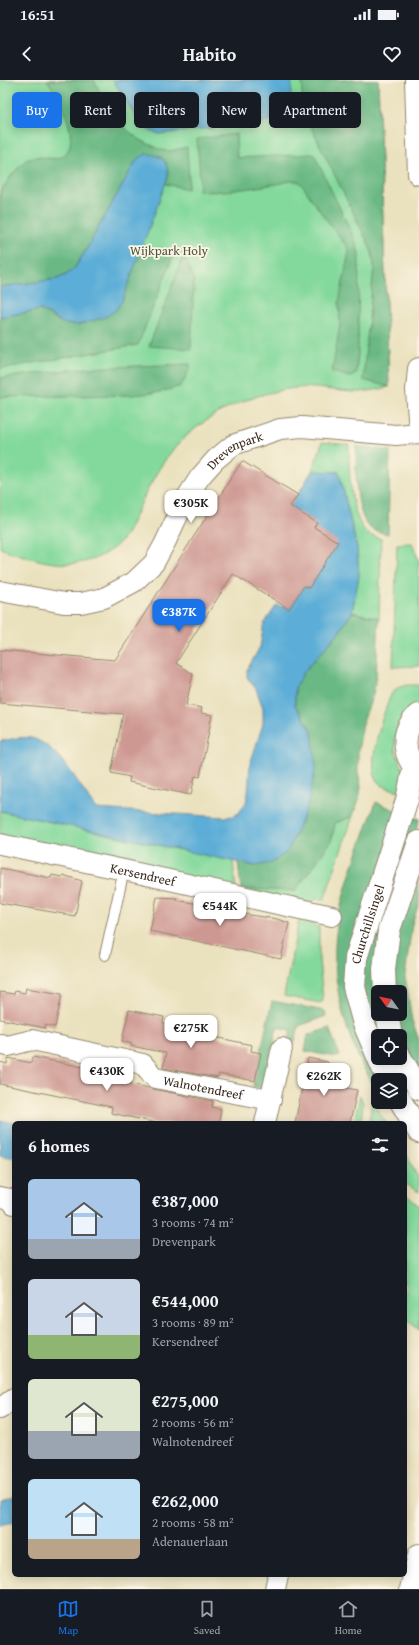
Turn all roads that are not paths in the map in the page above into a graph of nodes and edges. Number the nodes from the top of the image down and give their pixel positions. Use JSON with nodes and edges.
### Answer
{"nodes":[{"id":1,"x":416,"y":80,"type":"edge"},
{"id":2,"x":419,"y":174,"type":"edge"},
{"id":3,"x":419,"y":369,"type":"edge"},
{"id":4,"x":419,"y":418,"type":"edge"},
{"id":5,"x":419,"y":433,"type":"edge"},
{"id":6,"x":0,"y":591,"type":"edge"},
{"id":7,"x":419,"y":715,"type":"edge"},
{"id":8,"x":417,"y":769,"type":"edge"},
{"id":9,"x":419,"y":842,"type":"edge"},
{"id":10,"x":0,"y":844,"type":"edge"},
{"id":11,"x":124,"y":870,"type":"junction"},
{"id":12,"x":332,"y":916,"type":"dead end"},
{"id":13,"x":105,"y":956,"type":"dead end"},
{"id":14,"x":385,"y":985,"type":"edge"},
{"id":15,"x":0,"y":1044,"type":"edge"},
{"id":16,"x":282,"y":1048,"type":"dead end"},
{"id":17,"x":405,"y":1065,"type":"edge"},
{"id":18,"x":385,"y":1073,"type":"edge"},
{"id":19,"x":419,"y":1089,"type":"edge"},
{"id":20,"x":271,"y":1100,"type":"junction"},
{"id":21,"x":405,"y":1109,"type":"edge"},
{"id":22,"x":266,"y":1121,"type":"edge"},
{"id":23,"x":419,"y":1132,"type":"edge"},
{"id":24,"x":0,"y":1197,"type":"edge"},
{"id":25,"x":12,"y":1202,"type":"edge"},
{"id":26,"x":12,"y":1400,"type":"edge"},
{"id":27,"x":0,"y":1409,"type":"edge"},
{"id":28,"x":419,"y":1555,"type":"edge"},
{"id":29,"x":278,"y":1577,"type":"edge"},
{"id":30,"x":275,"y":1589,"type":"edge"},
{"id":31,"x":412,"y":1589,"type":"edge"}],
"edges":[{"from":1,"to":2,"type":"street"},
{"from":3,"to":4,"type":"street"},
{"from":5,"to":6,"type":"street","name":"Drevenpark"},
{"from":7,"to":8,"type":"street"},
{"from":8,"to":18,"type":"street","name":"Churchillsingel"},
{"from":9,"to":14,"type":"street","name":"Churchillsingel"},
{"from":10,"to":11,"type":"street","name":"Kersendreef"},
{"from":11,"to":12,"type":"street","name":"Kersendreef"},
{"from":11,"to":13,"type":"lane"},
{"from":15,"to":20,"type":"street","name":"Walnotendreef"},
{"from":16,"to":20,"type":"street"},
{"from":17,"to":19,"type":"street"},
{"from":20,"to":22,"type":"street"},
{"from":21,"to":23,"type":"street"},
{"from":24,"to":25,"type":"street"},
{"from":26,"to":27,"type":"street"},
{"from":28,"to":31,"type":"street"},
{"from":29,"to":30,"type":"street"}]}
